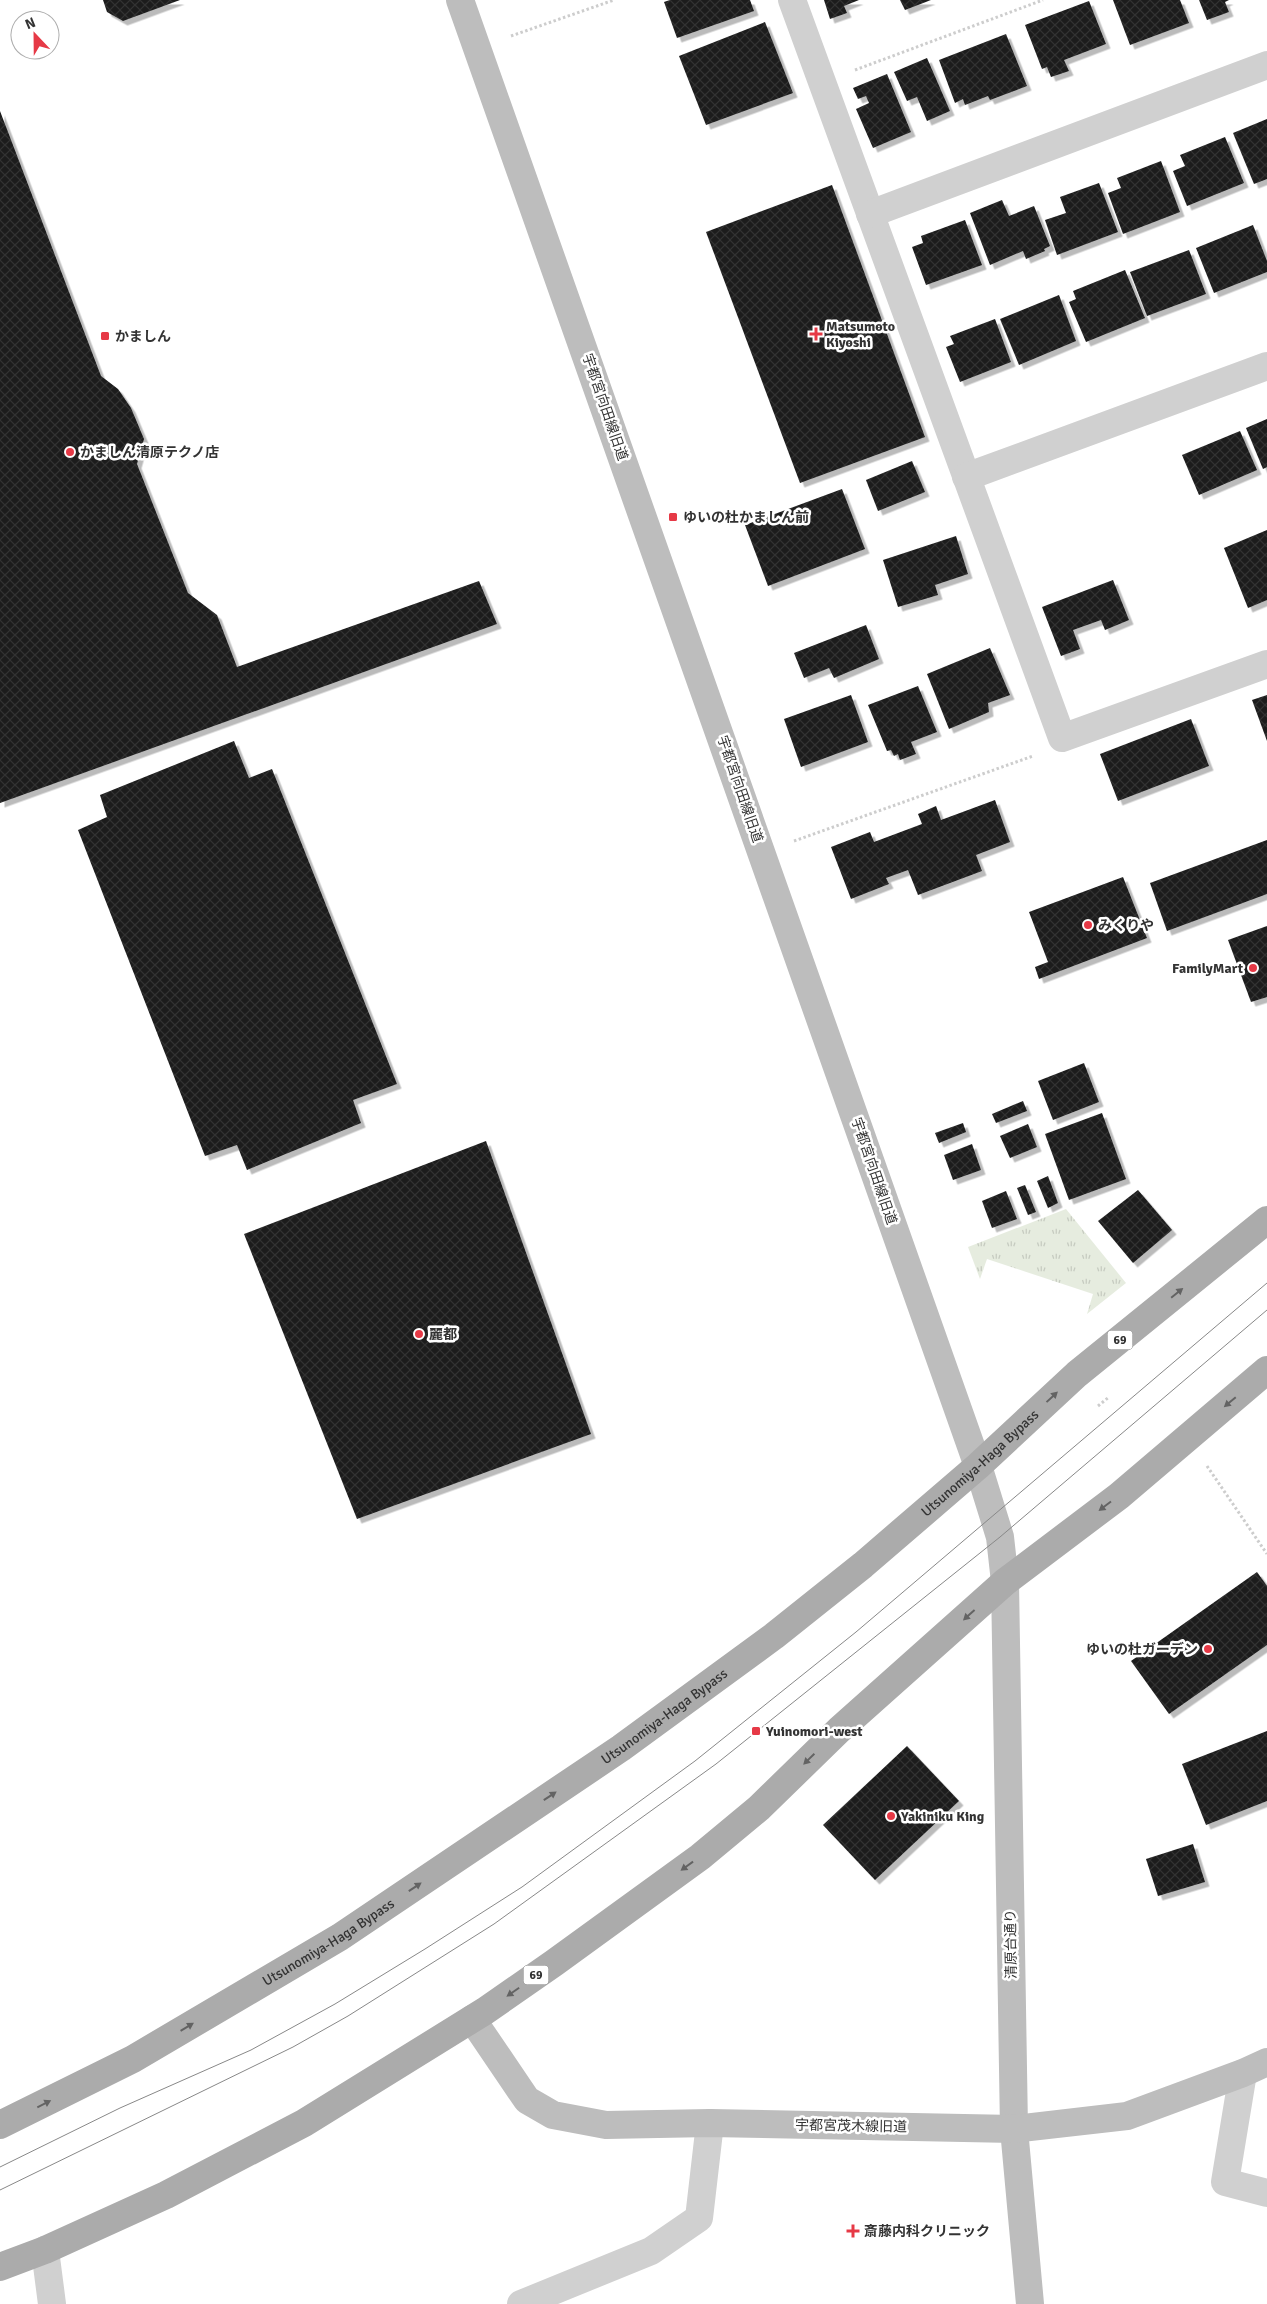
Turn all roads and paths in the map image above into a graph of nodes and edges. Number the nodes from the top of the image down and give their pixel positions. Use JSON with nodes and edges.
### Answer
{"nodes":[{"id":1,"x":460,"y":0,"type":"edge"},
{"id":2,"x":614,"y":0,"type":"edge"},
{"id":3,"x":792,"y":0,"type":"edge"},
{"id":4,"x":1044,"y":0,"type":"edge"},
{"id":5,"x":478,"y":48,"type":"junction"},
{"id":6,"x":1267,"y":66,"type":"edge"},
{"id":7,"x":821,"y":82,"type":"junction"},
{"id":8,"x":870,"y":214,"type":"junction"},
{"id":9,"x":1267,"y":366,"type":"edge"},
{"id":10,"x":966,"y":477,"type":"junction"},
{"id":11,"x":1267,"y":664,"type":"edge"},
{"id":12,"x":1062,"y":738,"type":"junction"},
{"id":13,"x":762,"y":852,"type":"junction"},
{"id":14,"x":1267,"y":1220,"type":"edge"},
{"id":15,"x":1267,"y":1370,"type":"edge"},
{"id":16,"x":1204,"y":1463,"type":"dead end"},
{"id":17,"x":978,"y":1466,"type":"junction"},
{"id":18,"x":1267,"y":1554,"type":"edge"},
{"id":19,"x":1005,"y":1582,"type":"junction"},
{"id":20,"x":472,"y":2019,"type":"junction"},
{"id":21,"x":1255,"y":2068,"type":"edge"},
{"id":22,"x":710,"y":2123,"type":"junction"},
{"id":23,"x":0,"y":2125,"type":"edge"},
{"id":24,"x":1014,"y":2129,"type":"junction"},
{"id":25,"x":1267,"y":2193,"type":"edge"},
{"id":26,"x":45,"y":2250,"type":"junction"},
{"id":27,"x":0,"y":2267,"type":"edge"},
{"id":28,"x":52,"y":2304,"type":"edge"},
{"id":29,"x":521,"y":2304,"type":"edge"},
{"id":30,"x":1030,"y":2304,"type":"edge"}],
"edges":[{"from":1,"to":5,"type":"street","name":"宇都宮向田線旧道"},
{"from":2,"to":5,"type":"path"},
{"from":3,"to":7,"type":"street"},
{"from":4,"to":7,"type":"path"},
{"from":5,"to":13,"type":"street","name":"宇都宮向田線旧道"},
{"from":6,"to":8,"type":"street"},
{"from":7,"to":8,"type":"street"},
{"from":8,"to":10,"type":"street"},
{"from":9,"to":10,"type":"street"},
{"from":10,"to":12,"type":"street"},
{"from":11,"to":12,"type":"street"},
{"from":12,"to":13,"type":"path"},
{"from":13,"to":17,"type":"street","name":"宇都宮向田線旧道"},
{"from":17,"to":14,"type":"main road","name":"Utsunomiya-Haga Bypass","number":"69","one_way":true},
{"from":15,"to":19,"type":"main road","number":"69","one_way":true},
{"from":16,"to":18,"type":"path"},
{"from":17,"to":19,"type":"street","name":"宇都宮向田線旧道"},
{"from":23,"to":17,"type":"main road","name":"Utsunomiya-Haga Bypass","number":"69","one_way":true},
{"from":19,"to":20,"type":"main road","number":"69","one_way":true},
{"from":19,"to":24,"type":"street","name":"清原台通り"},
{"from":20,"to":22,"type":"street","name":"宇都宮茂木線旧道"},
{"from":20,"to":26,"type":"main road","number":"69"},
{"from":21,"to":24,"type":"street","name":"宇都宮茂木線旧道"},
{"from":21,"to":25,"type":"street"},
{"from":22,"to":24,"type":"street","name":"宇都宮茂木線旧道"},
{"from":22,"to":29,"type":"street"},
{"from":24,"to":30,"type":"street","name":"清原台通り"},
{"from":26,"to":27,"type":"main road","number":"69"},
{"from":26,"to":28,"type":"street"}]}
